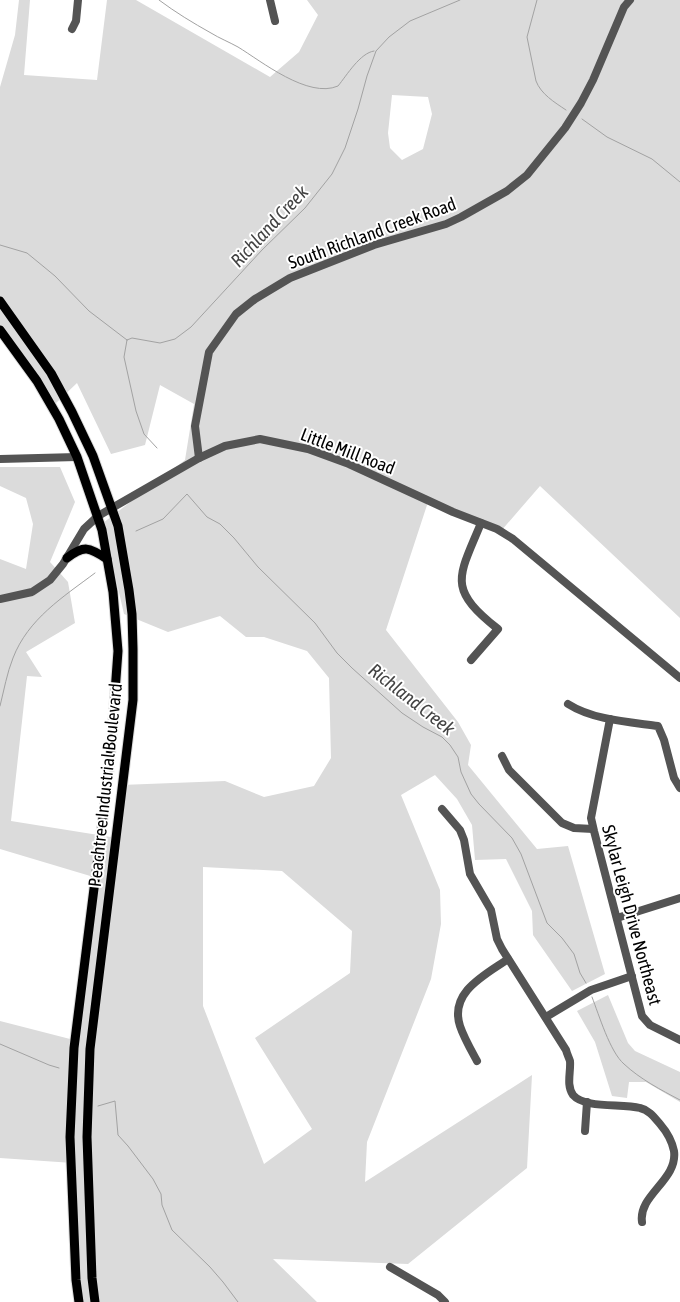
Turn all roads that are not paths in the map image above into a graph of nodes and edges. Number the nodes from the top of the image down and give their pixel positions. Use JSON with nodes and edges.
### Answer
{"nodes":[{"id":1,"x":78,"y":0,"type":"edge"},
{"id":2,"x":270,"y":0,"type":"edge"},
{"id":3,"x":630,"y":0,"type":"edge"},
{"id":4,"x":275,"y":21,"type":"dead end"},
{"id":5,"x":72,"y":29,"type":"dead end"},
{"id":6,"x":0,"y":301,"type":"edge"},
{"id":7,"x":0,"y":330,"type":"edge"},
{"id":8,"x":77,"y":458,"type":"junction"},
{"id":9,"x":199,"y":458,"type":"junction"},
{"id":10,"x":0,"y":459,"type":"edge"},
{"id":11,"x":112,"y":509,"type":"junction"},
{"id":12,"x":98,"y":516,"type":"junction"},
{"id":13,"x":481,"y":524,"type":"junction"},
{"id":14,"x":67,"y":558,"type":"junction"},
{"id":15,"x":107,"y":559,"type":"junction"},
{"id":16,"x":0,"y":599,"type":"edge"},
{"id":17,"x":471,"y":660,"type":"dead end"},
{"id":18,"x":680,"y":678,"type":"edge"},
{"id":19,"x":568,"y":704,"type":"dead end"},
{"id":20,"x":610,"y":718,"type":"junction"},
{"id":21,"x":502,"y":756,"type":"dead end"},
{"id":22,"x":680,"y":788,"type":"edge"},
{"id":23,"x":442,"y":809,"type":"dead end"},
{"id":24,"x":593,"y":829,"type":"junction"},
{"id":25,"x":100,"y":837,"type":"junction"},
{"id":26,"x":116,"y":839,"type":"junction"},
{"id":27,"x":680,"y":898,"type":"edge"},
{"id":28,"x":617,"y":918,"type":"junction"},
{"id":29,"x":508,"y":959,"type":"junction"},
{"id":30,"x":632,"y":976,"type":"junction"},
{"id":31,"x":546,"y":1018,"type":"junction"},
{"id":32,"x":680,"y":1040,"type":"edge"},
{"id":33,"x":477,"y":1061,"type":"dead end"},
{"id":34,"x":587,"y":1102,"type":"junction"},
{"id":35,"x":585,"y":1131,"type":"dead end"},
{"id":36,"x":642,"y":1222,"type":"dead end"},
{"id":37,"x":390,"y":1267,"type":"dead end"},
{"id":38,"x":78,"y":1302,"type":"edge"},
{"id":39,"x":95,"y":1302,"type":"edge"},
{"id":40,"x":445,"y":1302,"type":"edge"}],
"edges":[{"from":1,"to":5,"type":"street"},
{"from":2,"to":4,"type":"street"},
{"from":3,"to":9,"type":"street","name":"South Richland Creek Road"},
{"from":6,"to":11,"type":"main road","name":"Peachtree Industrial Boulevard"},
{"from":7,"to":8,"type":"main road","name":"Peachtree Industrial Boulevard"},
{"from":8,"to":10,"type":"street"},
{"from":8,"to":12,"type":"main road","name":"Peachtree Industrial Boulevard"},
{"from":9,"to":11,"type":"street","name":"Little Mill Road"},
{"from":9,"to":13,"type":"street","name":"Little Mill Road"},
{"from":11,"to":12,"type":"street","name":"Little Mill Road"},
{"from":11,"to":26,"type":"main road","name":"Peachtree Industrial Boulevard"},
{"from":12,"to":14,"type":"street","name":"Little Mill Road"},
{"from":12,"to":15,"type":"main road","name":"Peachtree Industrial Boulevard"},
{"from":13,"to":17,"type":"street"},
{"from":13,"to":18,"type":"street","name":"Little Mill Road"},
{"from":14,"to":15,"type":"main road"},
{"from":14,"to":16,"type":"street","name":"Little Mill Road"},
{"from":15,"to":25,"type":"main road","name":"Peachtree Industrial Boulevard"},
{"from":19,"to":20,"type":"street"},
{"from":20,"to":22,"type":"street"},
{"from":20,"to":24,"type":"street","name":"Skylar Leigh Drive Northeast"},
{"from":21,"to":24,"type":"street"},
{"from":23,"to":29,"type":"street"},
{"from":24,"to":28,"type":"street","name":"Skylar Leigh Drive Northeast"},
{"from":25,"to":26,"type":"main road"},
{"from":25,"to":38,"type":"main road","name":"Peachtree Industrial Boulevard"},
{"from":26,"to":39,"type":"main road","name":"Peachtree Industrial Boulevard"},
{"from":27,"to":28,"type":"street"},
{"from":28,"to":30,"type":"street","name":"Skylar Leigh Drive Northeast"},
{"from":29,"to":31,"type":"street"},
{"from":29,"to":33,"type":"street"},
{"from":30,"to":31,"type":"street"},
{"from":30,"to":32,"type":"street","name":"Skylar Leigh Drive Northeast"},
{"from":31,"to":34,"type":"street"},
{"from":34,"to":35,"type":"street"},
{"from":34,"to":36,"type":"street"},
{"from":37,"to":40,"type":"street"}]}
